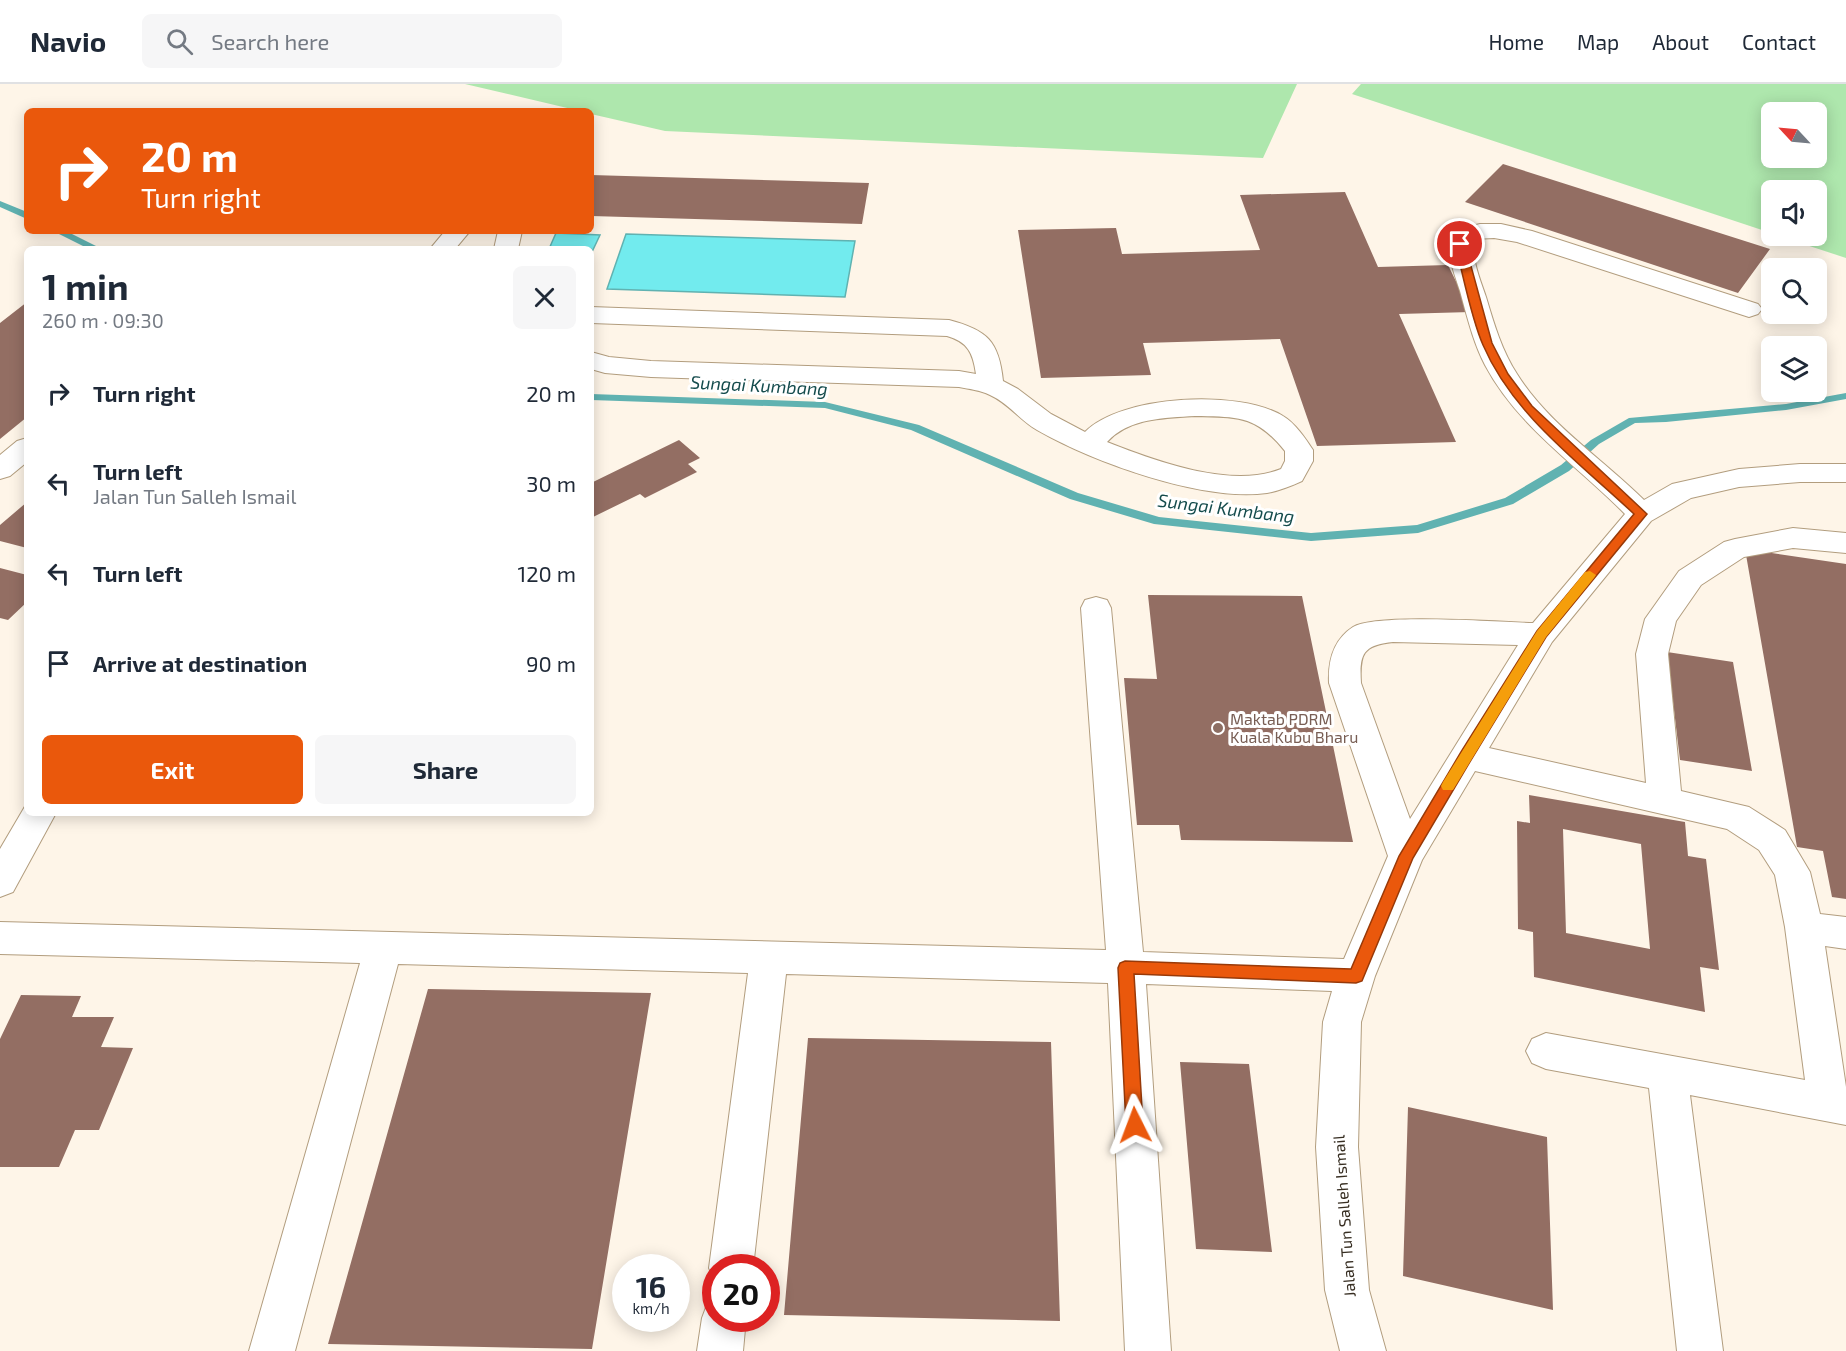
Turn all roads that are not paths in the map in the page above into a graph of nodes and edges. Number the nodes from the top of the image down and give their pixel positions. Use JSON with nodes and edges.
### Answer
{"nodes":[{"id":1,"x":455,"y":234,"type":"edge"},
{"id":2,"x":445,"y":246,"type":"edge"},
{"id":3,"x":1749,"y":309,"type":"dead end"},
{"id":4,"x":597,"y":315,"type":"edge"},
{"id":5,"x":594,"y":361,"type":"edge"},
{"id":6,"x":990,"y":385,"type":"junction"},
{"id":7,"x":1089,"y":445,"type":"junction"},
{"id":8,"x":24,"y":450,"type":"edge"},
{"id":9,"x":0,"y":470,"type":"edge"},
{"id":10,"x":1846,"y":473,"type":"edge"},
{"id":11,"x":1636,"y":508,"type":"junction"},
{"id":12,"x":1846,"y":543,"type":"edge"},
{"id":13,"x":1096,"y":608,"type":"dead end"},
{"id":14,"x":1541,"y":634,"type":"junction"},
{"id":15,"x":1466,"y":756,"type":"junction"},
{"id":16,"x":1664,"y":799,"type":"junction"},
{"id":17,"x":37,"y":816,"type":"edge"},
{"id":18,"x":1406,"y":856,"type":"junction"},
{"id":19,"x":0,"y":882,"type":"edge"},
{"id":20,"x":1804,"y":927,"type":"junction"},
{"id":21,"x":1846,"y":933,"type":"edge"},
{"id":22,"x":0,"y":938,"type":"edge"},
{"id":23,"x":383,"y":949,"type":"junction"},
{"id":24,"x":769,"y":958,"type":"junction"},
{"id":25,"x":1125,"y":968,"type":"junction"},
{"id":26,"x":1356,"y":976,"type":"junction"},
{"id":27,"x":1546,"y":1051,"type":"dead end"},
{"id":28,"x":1666,"y":1073,"type":"junction"},
{"id":29,"x":1837,"y":1104,"type":"edge"},
{"id":30,"x":733,"y":1254,"type":"edge"},
{"id":31,"x":722,"y":1332,"type":"edge"},
{"id":32,"x":272,"y":1351,"type":"edge"},
{"id":33,"x":720,"y":1351,"type":"edge"},
{"id":34,"x":1148,"y":1351,"type":"edge"},
{"id":35,"x":1363,"y":1351,"type":"edge"},
{"id":36,"x":1700,"y":1351,"type":"edge"}],
"edges":[{"from":1,"to":2,"type":"street"},
{"from":3,"to":11,"type":"street"},
{"from":4,"to":6,"type":"street"},
{"from":5,"to":6,"type":"street"},
{"from":6,"to":7,"type":"street"},
{"from":7,"to":7,"type":"street"},
{"from":8,"to":9,"type":"street"},
{"from":10,"to":11,"type":"street","name":"Jalan Tun Salleh Ismail"},
{"from":11,"to":14,"type":"street","name":"Jalan Tun Salleh Ismail"},
{"from":12,"to":16,"type":"street"},
{"from":13,"to":25,"type":"street"},
{"from":14,"to":15,"type":"street","name":"Jalan Tun Salleh Ismail"},
{"from":14,"to":18,"type":"street"},
{"from":15,"to":16,"type":"street"},
{"from":15,"to":18,"type":"street","name":"Jalan Tun Salleh Ismail"},
{"from":16,"to":20,"type":"street"},
{"from":17,"to":19,"type":"street"},
{"from":18,"to":26,"type":"street","name":"Jalan Tun Salleh Ismail"},
{"from":20,"to":21,"type":"street"},
{"from":20,"to":29,"type":"street"},
{"from":22,"to":23,"type":"street"},
{"from":23,"to":24,"type":"street"},
{"from":23,"to":32,"type":"street"},
{"from":24,"to":25,"type":"street"},
{"from":24,"to":30,"type":"street"},
{"from":25,"to":26,"type":"street"},
{"from":25,"to":34,"type":"street"},
{"from":26,"to":35,"type":"street","name":"Jalan Tun Salleh Ismail"},
{"from":27,"to":28,"type":"street"},
{"from":28,"to":29,"type":"street"},
{"from":28,"to":36,"type":"street"},
{"from":31,"to":33,"type":"street"}]}
